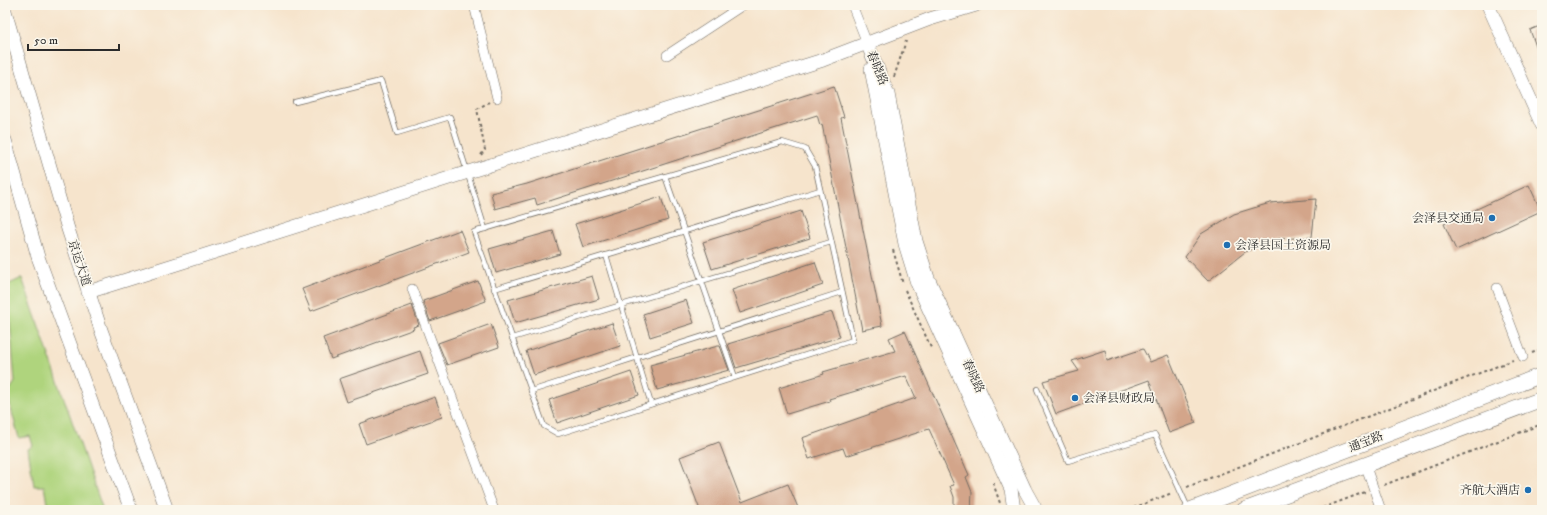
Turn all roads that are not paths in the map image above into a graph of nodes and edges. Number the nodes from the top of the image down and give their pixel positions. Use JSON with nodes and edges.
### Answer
{"nodes":[{"id":1,"x":474,"y":5,"type":"edge"},
{"id":2,"x":743,"y":5,"type":"edge"},
{"id":3,"x":852,"y":5,"type":"edge"},
{"id":4,"x":976,"y":5,"type":"edge"},
{"id":5,"x":1488,"y":5,"type":"edge"},
{"id":6,"x":5,"y":11,"type":"edge"},
{"id":7,"x":867,"y":43,"type":"junction"},
{"id":8,"x":667,"y":55,"type":"dead end"},
{"id":9,"x":497,"y":98,"type":"road end"},
{"id":10,"x":295,"y":102,"type":"dead end"},
{"id":11,"x":1542,"y":125,"type":"edge"},
{"id":12,"x":5,"y":140,"type":"edge"},
{"id":13,"x":466,"y":172,"type":"junction"},
{"id":14,"x":665,"y":176,"type":"junction"},
{"id":15,"x":820,"y":190,"type":"junction"},
{"id":16,"x":485,"y":228,"type":"junction"},
{"id":17,"x":684,"y":232,"type":"junction"},
{"id":18,"x":832,"y":242,"type":"junction"},
{"id":19,"x":606,"y":255,"type":"junction"},
{"id":20,"x":701,"y":281,"type":"junction"},
{"id":21,"x":494,"y":288,"type":"junction"},
{"id":22,"x":1497,"y":288,"type":"dead end"},
{"id":23,"x":412,"y":289,"type":"dead end"},
{"id":24,"x":88,"y":292,"type":"junction"},
{"id":25,"x":842,"y":292,"type":"junction"},
{"id":26,"x":621,"y":306,"type":"junction"},
{"id":27,"x":719,"y":332,"type":"junction"},
{"id":28,"x":512,"y":338,"type":"junction"},
{"id":29,"x":1523,"y":356,"type":"road end"},
{"id":30,"x":636,"y":358,"type":"junction"},
{"id":31,"x":1542,"y":375,"type":"edge"},
{"id":32,"x":735,"y":378,"type":"junction"},
{"id":33,"x":1037,"y":389,"type":"dead end"},
{"id":34,"x":531,"y":391,"type":"junction"},
{"id":35,"x":1542,"y":399,"type":"edge"},
{"id":36,"x":651,"y":404,"type":"junction"},
{"id":37,"x":1365,"y":464,"type":"junction"},
{"id":38,"x":131,"y":510,"type":"edge"},
{"id":39,"x":167,"y":510,"type":"edge"},
{"id":40,"x":494,"y":510,"type":"edge"},
{"id":41,"x":1014,"y":510,"type":"edge"},
{"id":42,"x":1036,"y":510,"type":"edge"},
{"id":43,"x":1189,"y":510,"type":"edge"},
{"id":44,"x":1244,"y":510,"type":"edge"},
{"id":45,"x":1381,"y":510,"type":"edge"}],
"edges":[{"from":1,"to":9,"type":"street"},
{"from":2,"to":8,"type":"street"},
{"from":3,"to":7,"type":"street"},
{"from":4,"to":7,"type":"street"},
{"from":5,"to":11,"type":"street"},
{"from":6,"to":24,"type":"street","name":"京运大道"},
{"from":7,"to":13,"type":"street"},
{"from":7,"to":41,"type":"street","name":"春晓路"},
{"from":7,"to":42,"type":"street","name":"春晓路"},
{"from":10,"to":13,"type":"lane"},
{"from":12,"to":38,"type":"street"},
{"from":13,"to":16,"type":"lane"},
{"from":13,"to":24,"type":"street"},
{"from":14,"to":15,"type":"lane"},
{"from":14,"to":16,"type":"lane"},
{"from":14,"to":17,"type":"lane"},
{"from":15,"to":17,"type":"lane"},
{"from":15,"to":18,"type":"lane"},
{"from":16,"to":21,"type":"lane"},
{"from":17,"to":19,"type":"lane"},
{"from":17,"to":20,"type":"lane"},
{"from":18,"to":20,"type":"lane"},
{"from":18,"to":25,"type":"lane"},
{"from":19,"to":21,"type":"lane"},
{"from":19,"to":26,"type":"lane"},
{"from":20,"to":26,"type":"lane"},
{"from":20,"to":27,"type":"lane"},
{"from":21,"to":28,"type":"lane"},
{"from":22,"to":29,"type":"street"},
{"from":23,"to":40,"type":"street"},
{"from":24,"to":39,"type":"street","name":"京运大道"},
{"from":25,"to":27,"type":"lane"},
{"from":25,"to":32,"type":"lane"},
{"from":26,"to":28,"type":"lane"},
{"from":26,"to":30,"type":"lane"},
{"from":27,"to":30,"type":"lane"},
{"from":27,"to":32,"type":"lane"},
{"from":28,"to":34,"type":"lane"},
{"from":30,"to":34,"type":"lane"},
{"from":30,"to":36,"type":"lane"},
{"from":31,"to":43,"type":"main road","name":"通宝路"},
{"from":32,"to":36,"type":"lane"},
{"from":33,"to":43,"type":"lane"},
{"from":34,"to":36,"type":"lane"},
{"from":35,"to":37,"type":"main road"},
{"from":37,"to":44,"type":"main road"},
{"from":37,"to":45,"type":"street"}]}
